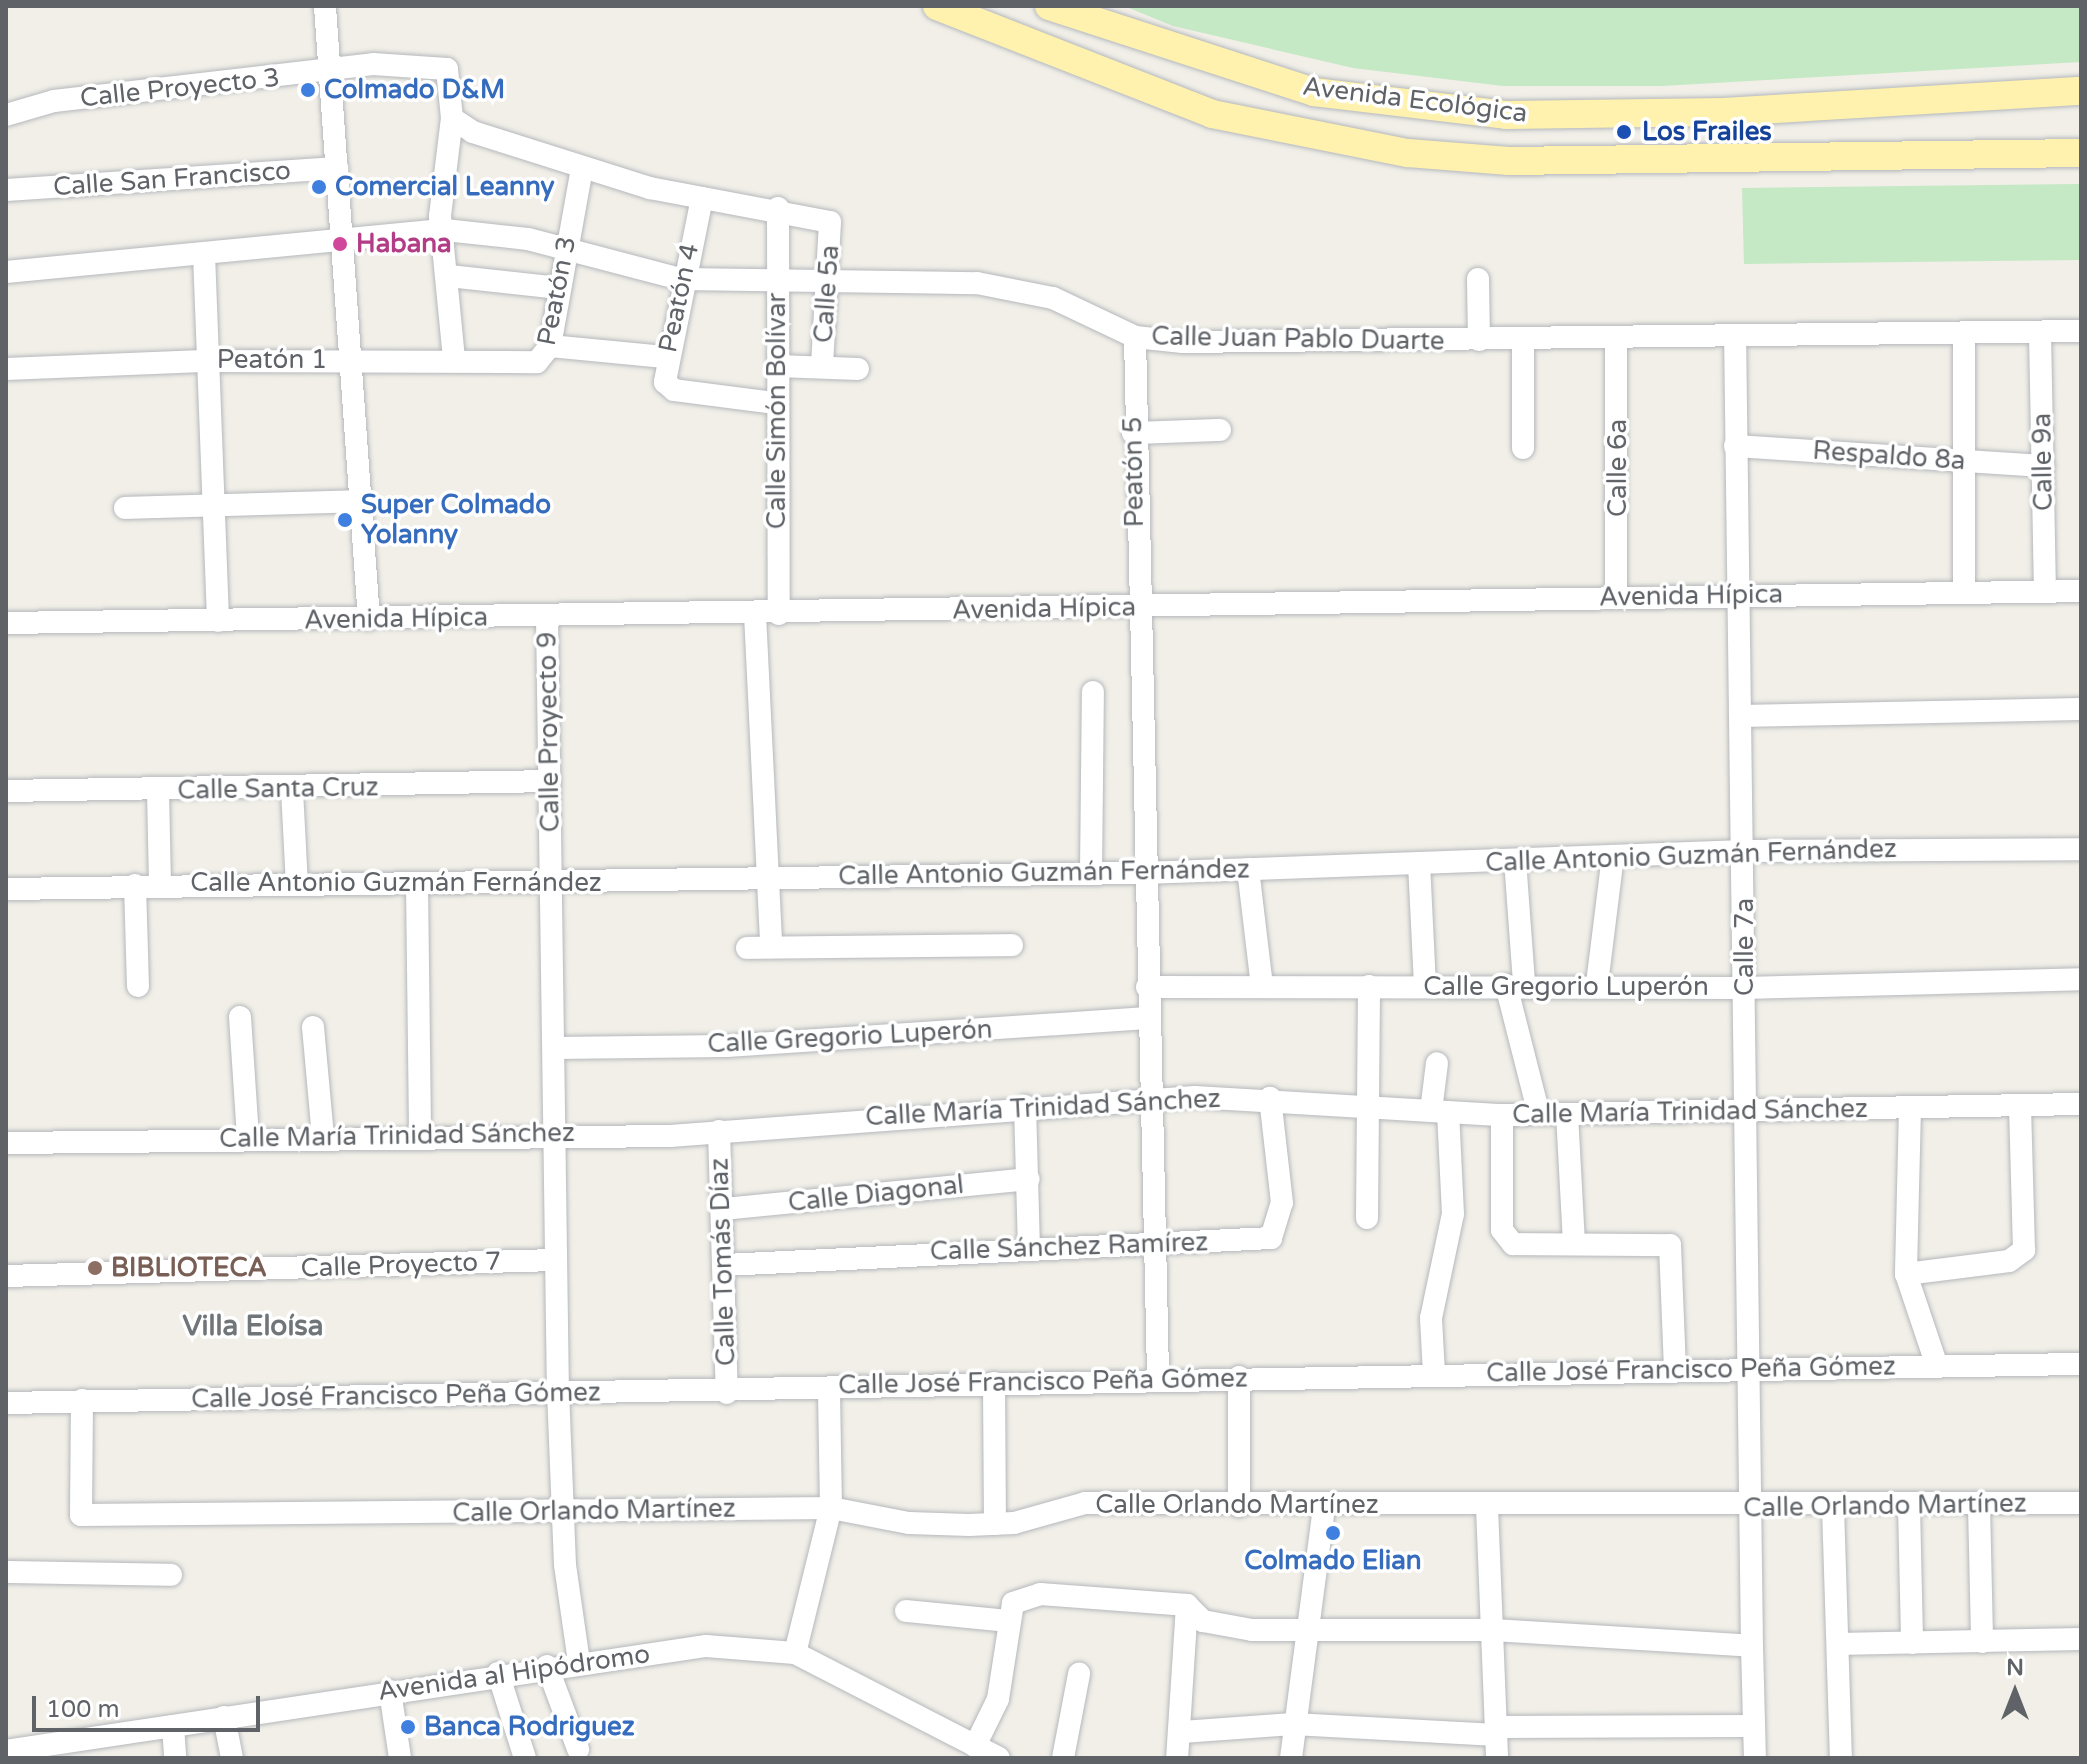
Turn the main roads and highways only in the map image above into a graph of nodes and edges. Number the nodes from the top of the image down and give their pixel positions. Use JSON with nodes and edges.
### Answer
{"nodes":[{"id":1,"x":937,"y":6,"type":"edge"},
{"id":2,"x":1049,"y":6,"type":"edge"},
{"id":3,"x":2081,"y":91,"type":"edge"},
{"id":4,"x":2081,"y":153,"type":"edge"}],
"edges":[{"from":1,"to":4,"type":"main road"},
{"from":2,"to":3,"type":"main road","name":"Avenida Ecológica"}]}
